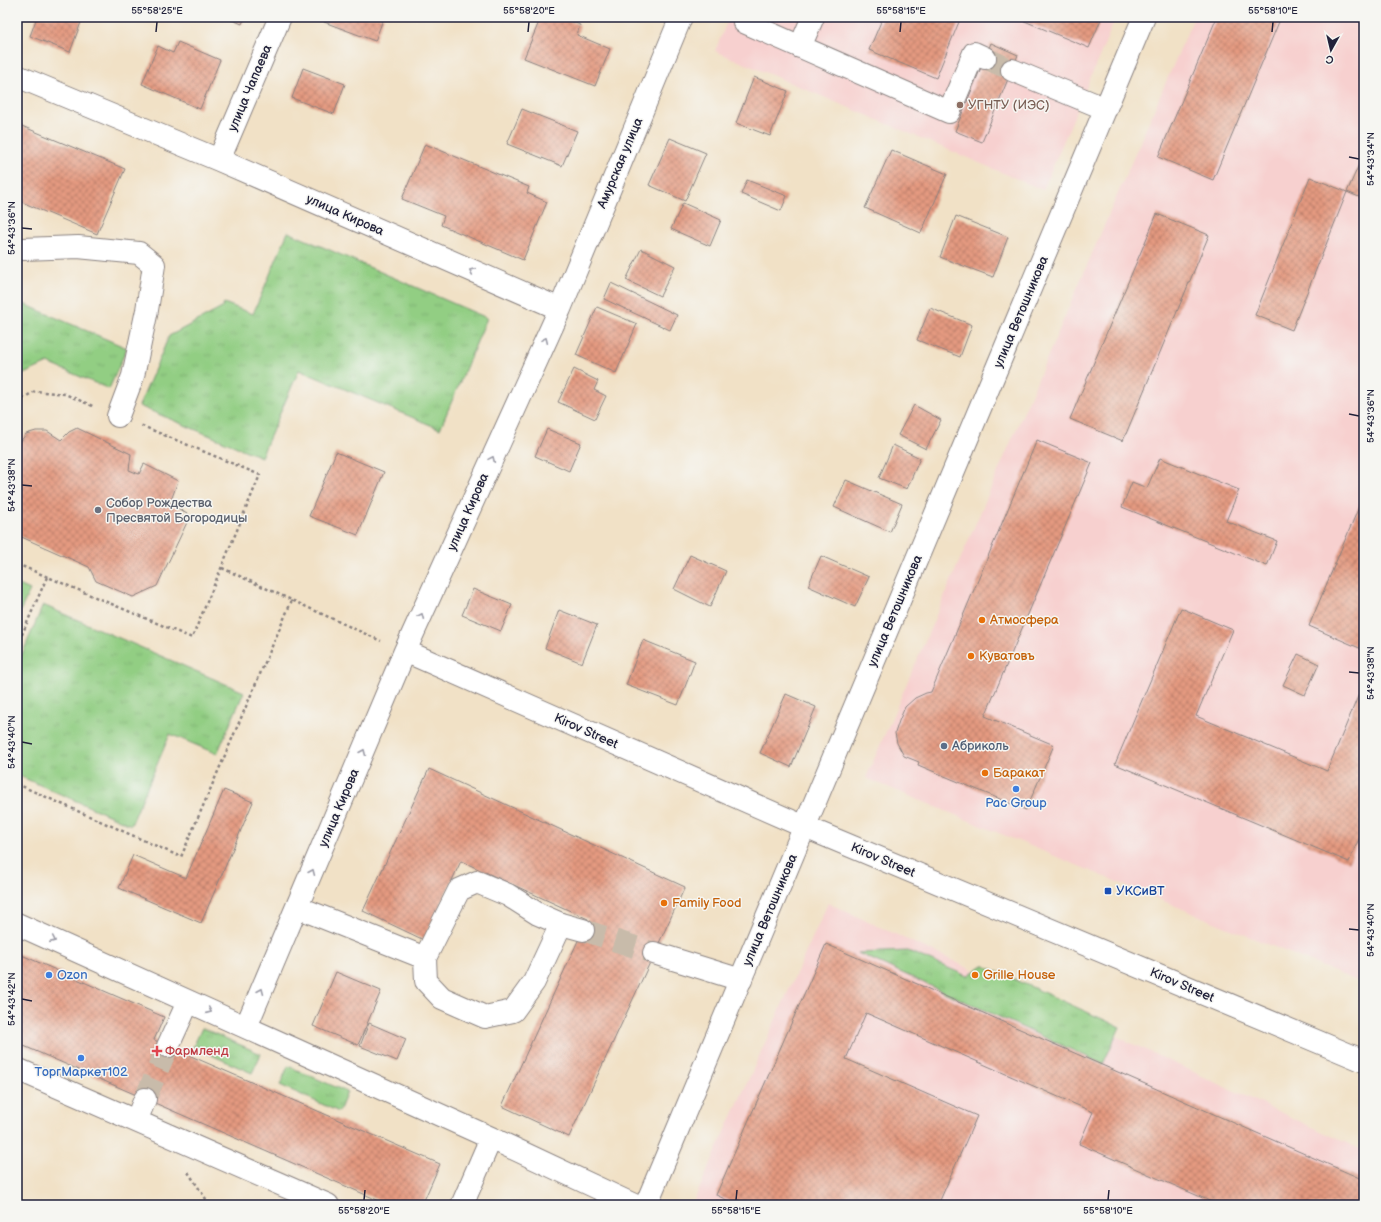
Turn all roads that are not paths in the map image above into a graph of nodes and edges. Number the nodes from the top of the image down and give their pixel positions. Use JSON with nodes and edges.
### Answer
{"nodes":[{"id":1,"x":280,"y":17,"type":"edge"},
{"id":2,"x":681,"y":17,"type":"edge"},
{"id":3,"x":813,"y":17,"type":"edge"},
{"id":4,"x":1144,"y":17,"type":"edge"},
{"id":5,"x":744,"y":22,"type":"dead end"},
{"id":6,"x":800,"y":47,"type":"junction"},
{"id":7,"x":985,"y":58,"type":"tunnel mouth"},
{"id":8,"x":1012,"y":70,"type":"tunnel mouth"},
{"id":9,"x":17,"y":76,"type":"edge"},
{"id":10,"x":1106,"y":109,"type":"junction"},
{"id":11,"x":219,"y":160,"type":"junction"},
{"id":12,"x":23,"y":249,"type":"dead end"},
{"id":13,"x":560,"y":309,"type":"junction"},
{"id":14,"x":118,"y":416,"type":"road end"},
{"id":15,"x":405,"y":651,"type":"junction"},
{"id":16,"x":805,"y":827,"type":"junction"},
{"id":17,"x":297,"y":907,"type":"junction"},
{"id":18,"x":17,"y":924,"type":"edge"},
{"id":19,"x":561,"y":924,"type":"junction"},
{"id":20,"x":583,"y":930,"type":"tunnel mouth"},
{"id":21,"x":654,"y":953,"type":"tunnel mouth"},
{"id":22,"x":425,"y":958,"type":"junction"},
{"id":23,"x":741,"y":980,"type":"junction"},
{"id":24,"x":188,"y":1002,"type":"junction"},
{"id":25,"x":246,"y":1027,"type":"junction"},
{"id":26,"x":168,"y":1046,"type":"tunnel mouth"},
{"id":27,"x":1364,"y":1061,"type":"edge"},
{"id":28,"x":17,"y":1069,"type":"edge"},
{"id":29,"x":145,"y":1099,"type":"tunnel mouth"},
{"id":30,"x":136,"y":1120,"type":"junction"},
{"id":31,"x":491,"y":1138,"type":"junction"},
{"id":32,"x":328,"y":1205,"type":"edge"},
{"id":33,"x":462,"y":1205,"type":"edge"},
{"id":34,"x":634,"y":1205,"type":"edge"},
{"id":35,"x":646,"y":1205,"type":"edge"}],
"edges":[{"from":1,"to":11,"type":"street","name":"улица Чапаева"},
{"from":2,"to":13,"type":"street","name":"Амурская улица"},
{"from":3,"to":6,"type":"street"},
{"from":4,"to":10,"type":"street","name":"улица Ветошникова"},
{"from":5,"to":6,"type":"street"},
{"from":6,"to":7,"type":"street"},
{"from":8,"to":10,"type":"street"},
{"from":9,"to":11,"type":"street","name":"улица Кирова"},
{"from":10,"to":16,"type":"street","name":"улица Ветошникова"},
{"from":13,"to":11,"type":"street","name":"улица Кирова","one_way":true},
{"from":12,"to":14,"type":"street"},
{"from":15,"to":13,"type":"street","name":"улица Кирова","one_way":true},
{"from":15,"to":16,"type":"street","name":"Kirov Street"},
{"from":17,"to":15,"type":"street","name":"улица Кирова","one_way":true},
{"from":16,"to":23,"type":"street","name":"улица Ветошникова"},
{"from":16,"to":27,"type":"street","name":"Kirov Street"},
{"from":17,"to":22,"type":"street"},
{"from":25,"to":17,"type":"street","name":"улица Кирова","one_way":true},
{"from":18,"to":24,"type":"street","one_way":true},
{"from":19,"to":20,"type":"street"},
{"from":19,"to":22,"type":"street"},
{"from":19,"to":22,"type":"street"},
{"from":21,"to":23,"type":"street"},
{"from":23,"to":35,"type":"street","name":"улица Ветошникова"},
{"from":24,"to":25,"type":"street","one_way":true},
{"from":24,"to":26,"type":"street"},
{"from":25,"to":31,"type":"street"},
{"from":28,"to":30,"type":"street"},
{"from":29,"to":30,"type":"street"},
{"from":30,"to":32,"type":"street"},
{"from":31,"to":33,"type":"street"},
{"from":31,"to":34,"type":"street"}]}
